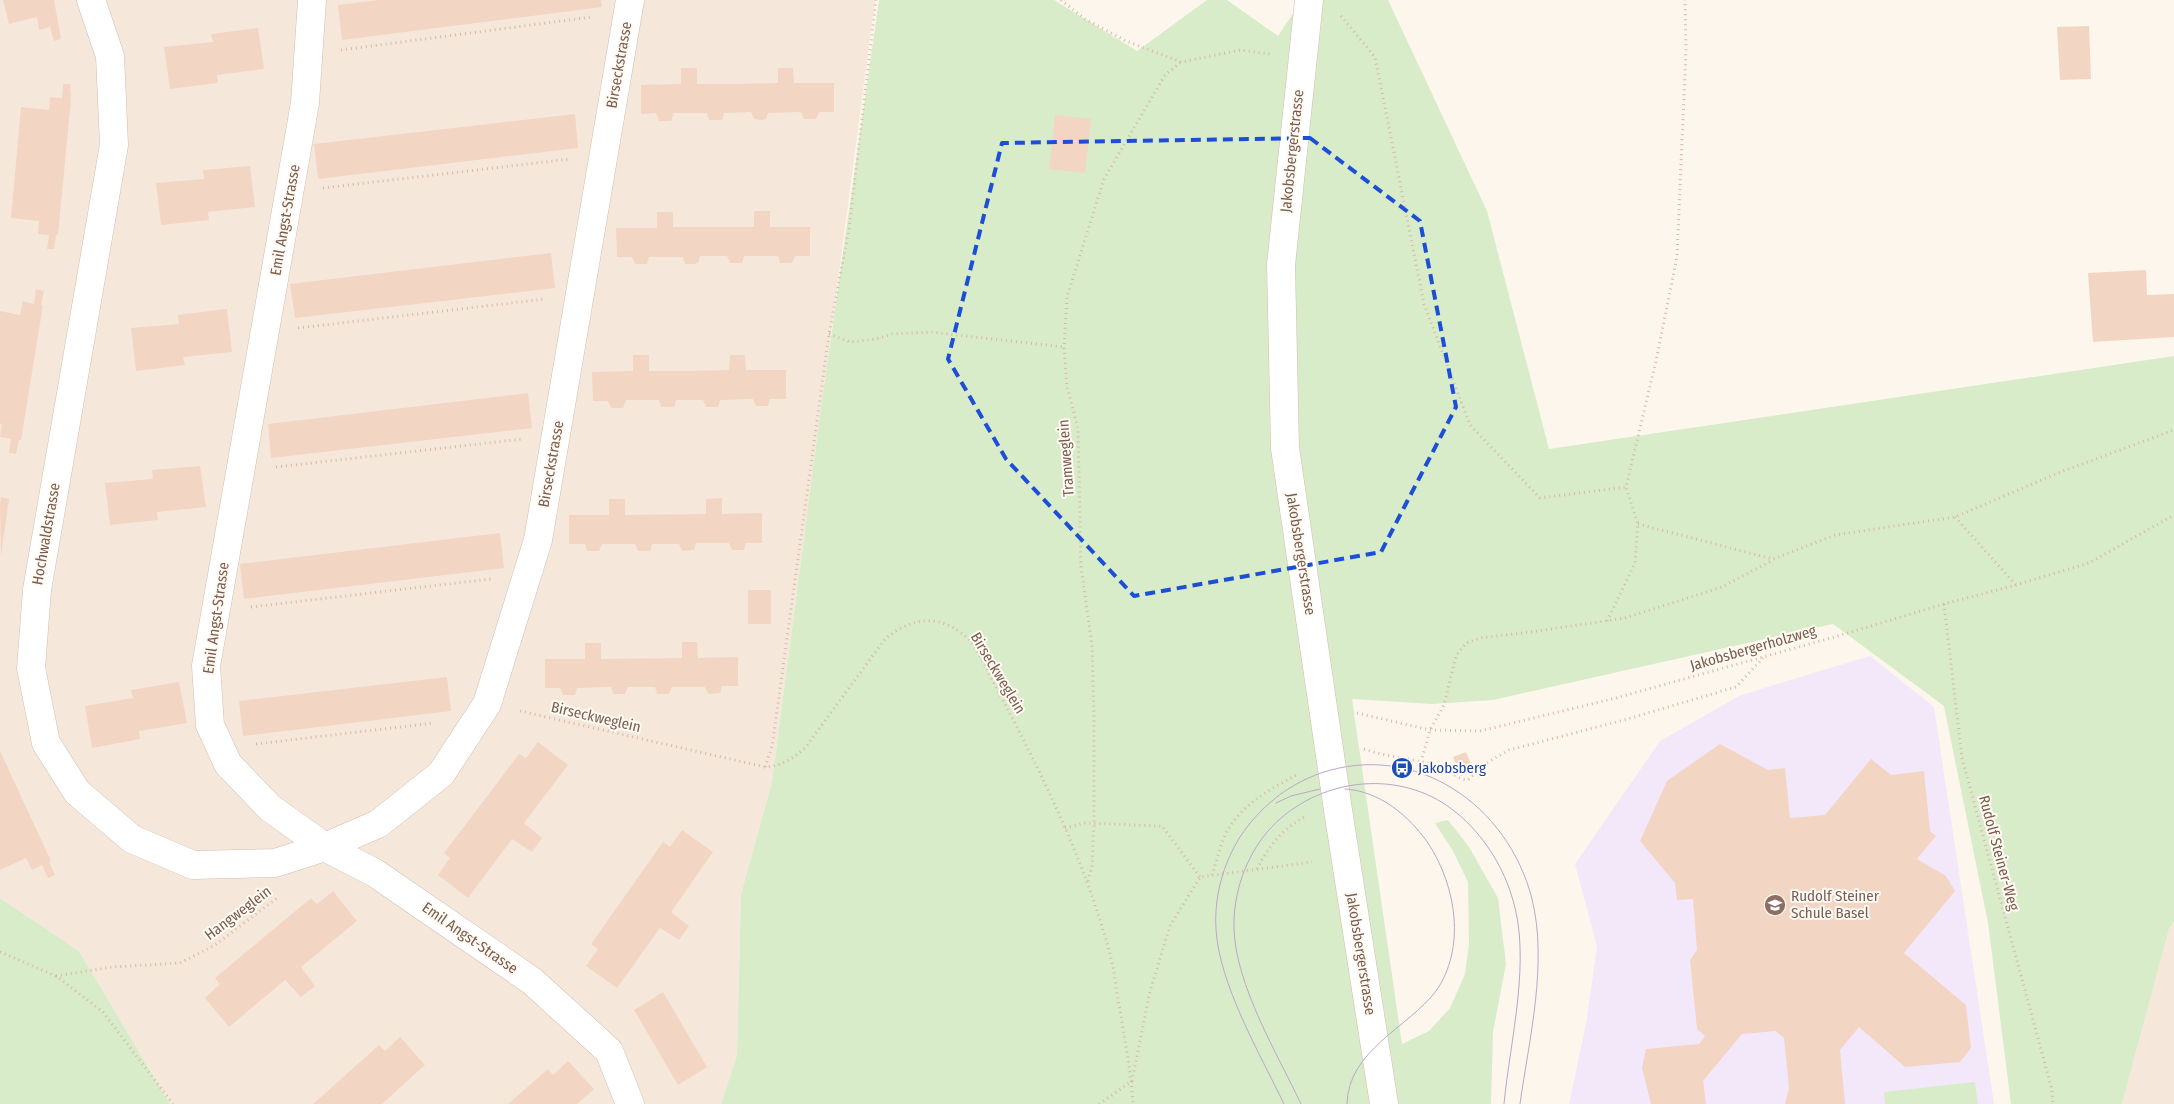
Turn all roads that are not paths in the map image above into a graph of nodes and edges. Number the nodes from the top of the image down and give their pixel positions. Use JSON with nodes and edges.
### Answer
{"nodes":[{"id":1,"x":91,"y":0,"type":"edge"},
{"id":2,"x":312,"y":0,"type":"edge"},
{"id":3,"x":1309,"y":0,"type":"edge"},
{"id":4,"x":629,"y":6,"type":"edge"},
{"id":5,"x":325,"y":847,"type":"junction"},
{"id":6,"x":630,"y":1104,"type":"edge"},
{"id":7,"x":1384,"y":1104,"type":"edge"}],
"edges":[{"from":1,"to":5,"type":"street","name":"Hochwaldstrasse"},
{"from":2,"to":5,"type":"street","name":"Emil Angst-Strasse"},
{"from":3,"to":7,"type":"street","name":"Jakobsbergerstrasse"},
{"from":4,"to":5,"type":"street","name":"Birseckstrasse"},
{"from":5,"to":6,"type":"street","name":"Emil Angst-Strasse"}]}
